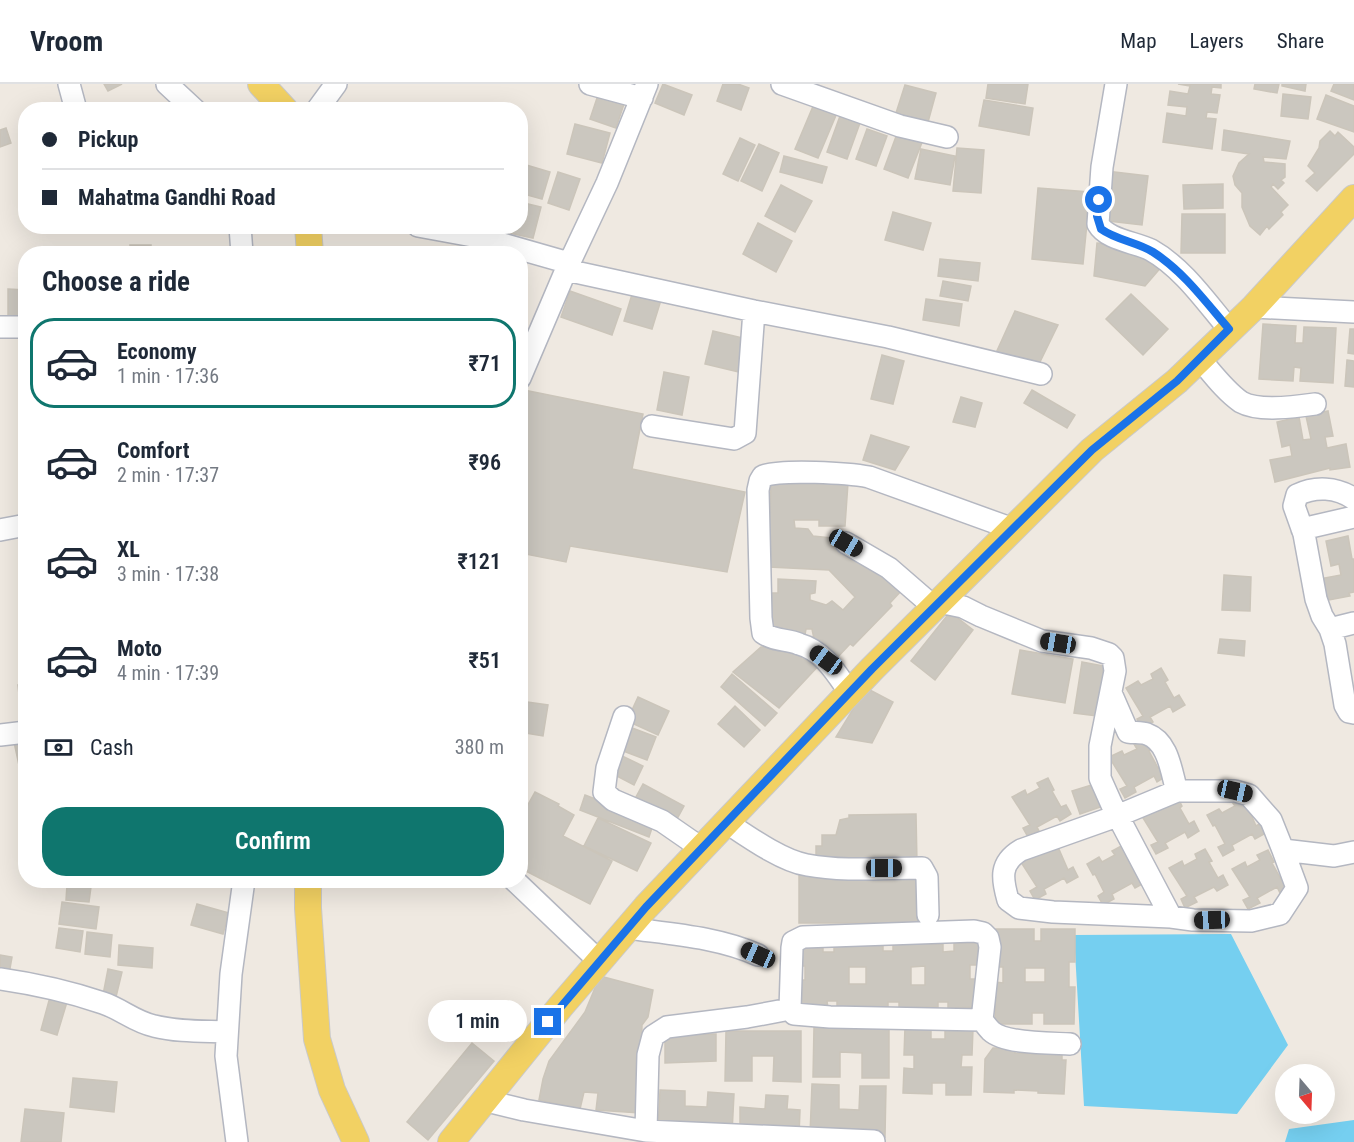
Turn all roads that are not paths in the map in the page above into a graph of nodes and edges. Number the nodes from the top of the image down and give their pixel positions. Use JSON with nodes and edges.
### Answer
{"nodes":[{"id":1,"x":69,"y":84,"type":"edge"},
{"id":2,"x":167,"y":84,"type":"edge"},
{"id":3,"x":261,"y":84,"type":"edge"},
{"id":4,"x":336,"y":84,"type":"edge"},
{"id":5,"x":590,"y":84,"type":"edge"},
{"id":6,"x":782,"y":84,"type":"edge"},
{"id":7,"x":1116,"y":84,"type":"edge"},
{"id":8,"x":644,"y":91,"type":"edge"},
{"id":9,"x":74,"y":102,"type":"edge"},
{"id":10,"x":186,"y":102,"type":"edge"},
{"id":11,"x":278,"y":102,"type":"edge"},
{"id":12,"x":323,"y":102,"type":"edge"},
{"id":13,"x":947,"y":136,"type":"dead end"},
{"id":14,"x":1354,"y":198,"type":"edge"},
{"id":15,"x":462,"y":234,"type":"edge"},
{"id":16,"x":506,"y":246,"type":"edge"},
{"id":17,"x":528,"y":253,"type":"edge"},
{"id":18,"x":567,"y":266,"type":"junction"},
{"id":19,"x":1254,"y":307,"type":"junction"},
{"id":20,"x":753,"y":311,"type":"junction"},
{"id":21,"x":1354,"y":312,"type":"edge"},
{"id":22,"x":0,"y":327,"type":"edge"},
{"id":23,"x":18,"y":327,"type":"edge"},
{"id":24,"x":1229,"y":329,"type":"junction"},
{"id":25,"x":1199,"y":358,"type":"junction"},
{"id":26,"x":528,"y":359,"type":"edge"},
{"id":27,"x":1041,"y":374,"type":"dead end"},
{"id":28,"x":1315,"y":404,"type":"dead end"},
{"id":29,"x":652,"y":426,"type":"dead end"},
{"id":30,"x":1354,"y":499,"type":"edge"},
{"id":31,"x":1354,"y":517,"type":"edge"},
{"id":32,"x":18,"y":527,"type":"edge"},
{"id":33,"x":1013,"y":529,"type":"junction"},
{"id":34,"x":1302,"y":529,"type":"junction"},
{"id":35,"x":0,"y":530,"type":"edge"},
{"id":36,"x":846,"y":543,"type":"dead end"},
{"id":37,"x":937,"y":605,"type":"junction"},
{"id":38,"x":1354,"y":623,"type":"edge"},
{"id":39,"x":1330,"y":629,"type":"junction"},
{"id":40,"x":850,"y":693,"type":"junction"},
{"id":41,"x":1111,"y":693,"type":"junction"},
{"id":42,"x":1354,"y":713,"type":"edge"},
{"id":43,"x":624,"y":717,"type":"dead end"},
{"id":44,"x":18,"y":733,"type":"edge"},
{"id":45,"x":0,"y":735,"type":"edge"},
{"id":46,"x":1177,"y":791,"type":"junction"},
{"id":47,"x":1117,"y":816,"type":"junction"},
{"id":48,"x":726,"y":822,"type":"junction"},
{"id":49,"x":701,"y":848,"type":"junction"},
{"id":50,"x":1283,"y":850,"type":"junction"},
{"id":51,"x":1354,"y":852,"type":"edge"},
{"id":52,"x":243,"y":888,"type":"edge"},
{"id":53,"x":308,"y":888,"type":"edge"},
{"id":54,"x":522,"y":888,"type":"edge"},
{"id":55,"x":928,"y":915,"type":"dead end"},
{"id":56,"x":1171,"y":917,"type":"junction"},
{"id":57,"x":628,"y":928,"type":"junction"},
{"id":58,"x":758,"y":955,"type":"dead end"},
{"id":59,"x":599,"y":961,"type":"junction"},
{"id":60,"x":0,"y":979,"type":"edge"},
{"id":61,"x":790,"y":1009,"type":"junction"},
{"id":62,"x":982,"y":1020,"type":"junction"},
{"id":63,"x":227,"y":1032,"type":"junction"},
{"id":64,"x":1070,"y":1044,"type":"dead end"},
{"id":65,"x":483,"y":1100,"type":"junction"},
{"id":66,"x":646,"y":1131,"type":"junction"},
{"id":67,"x":237,"y":1142,"type":"edge"},
{"id":68,"x":356,"y":1142,"type":"edge"},
{"id":69,"x":451,"y":1142,"type":"edge"},
{"id":70,"x":874,"y":1142,"type":"edge"}],
"edges":[{"from":1,"to":9,"type":"street"},
{"from":2,"to":10,"type":"street"},
{"from":3,"to":11,"type":"main road"},
{"from":4,"to":12,"type":"street"},
{"from":5,"to":8,"type":"street"},
{"from":6,"to":13,"type":"street"},
{"from":7,"to":24,"type":"street"},
{"from":8,"to":18,"type":"street"},
{"from":14,"to":19,"type":"main road"},
{"from":15,"to":16,"type":"street"},
{"from":17,"to":18,"type":"street"},
{"from":18,"to":20,"type":"street"},
{"from":18,"to":26,"type":"street"},
{"from":19,"to":21,"type":"street"},
{"from":19,"to":24,"type":"main road"},
{"from":20,"to":27,"type":"street"},
{"from":20,"to":29,"type":"street"},
{"from":22,"to":23,"type":"street"},
{"from":24,"to":25,"type":"main road"},
{"from":25,"to":28,"type":"street"},
{"from":25,"to":33,"type":"main road"},
{"from":30,"to":34,"type":"street"},
{"from":31,"to":34,"type":"street"},
{"from":32,"to":35,"type":"street"},
{"from":33,"to":37,"type":"main road"},
{"from":33,"to":40,"type":"street"},
{"from":34,"to":39,"type":"street"},
{"from":36,"to":37,"type":"street"},
{"from":37,"to":40,"type":"main road"},
{"from":37,"to":41,"type":"street"},
{"from":38,"to":39,"type":"street"},
{"from":39,"to":42,"type":"street"},
{"from":40,"to":48,"type":"main road"},
{"from":41,"to":46,"type":"street"},
{"from":41,"to":47,"type":"street"},
{"from":43,"to":49,"type":"street"},
{"from":44,"to":45,"type":"street"},
{"from":46,"to":47,"type":"street"},
{"from":46,"to":50,"type":"street"},
{"from":47,"to":56,"type":"street"},
{"from":47,"to":56,"type":"street"},
{"from":48,"to":49,"type":"main road"},
{"from":48,"to":55,"type":"street"},
{"from":49,"to":57,"type":"main road"},
{"from":50,"to":51,"type":"street"},
{"from":50,"to":56,"type":"street"},
{"from":52,"to":63,"type":"street"},
{"from":53,"to":68,"type":"main road"},
{"from":54,"to":59,"type":"street"},
{"from":57,"to":58,"type":"street"},
{"from":57,"to":59,"type":"main road"},
{"from":59,"to":65,"type":"main road"},
{"from":60,"to":63,"type":"street"},
{"from":61,"to":62,"type":"street"},
{"from":61,"to":62,"type":"street"},
{"from":61,"to":66,"type":"street"},
{"from":62,"to":64,"type":"street"},
{"from":63,"to":67,"type":"street"},
{"from":65,"to":66,"type":"street"},
{"from":65,"to":69,"type":"main road"},
{"from":66,"to":70,"type":"street"}]}
